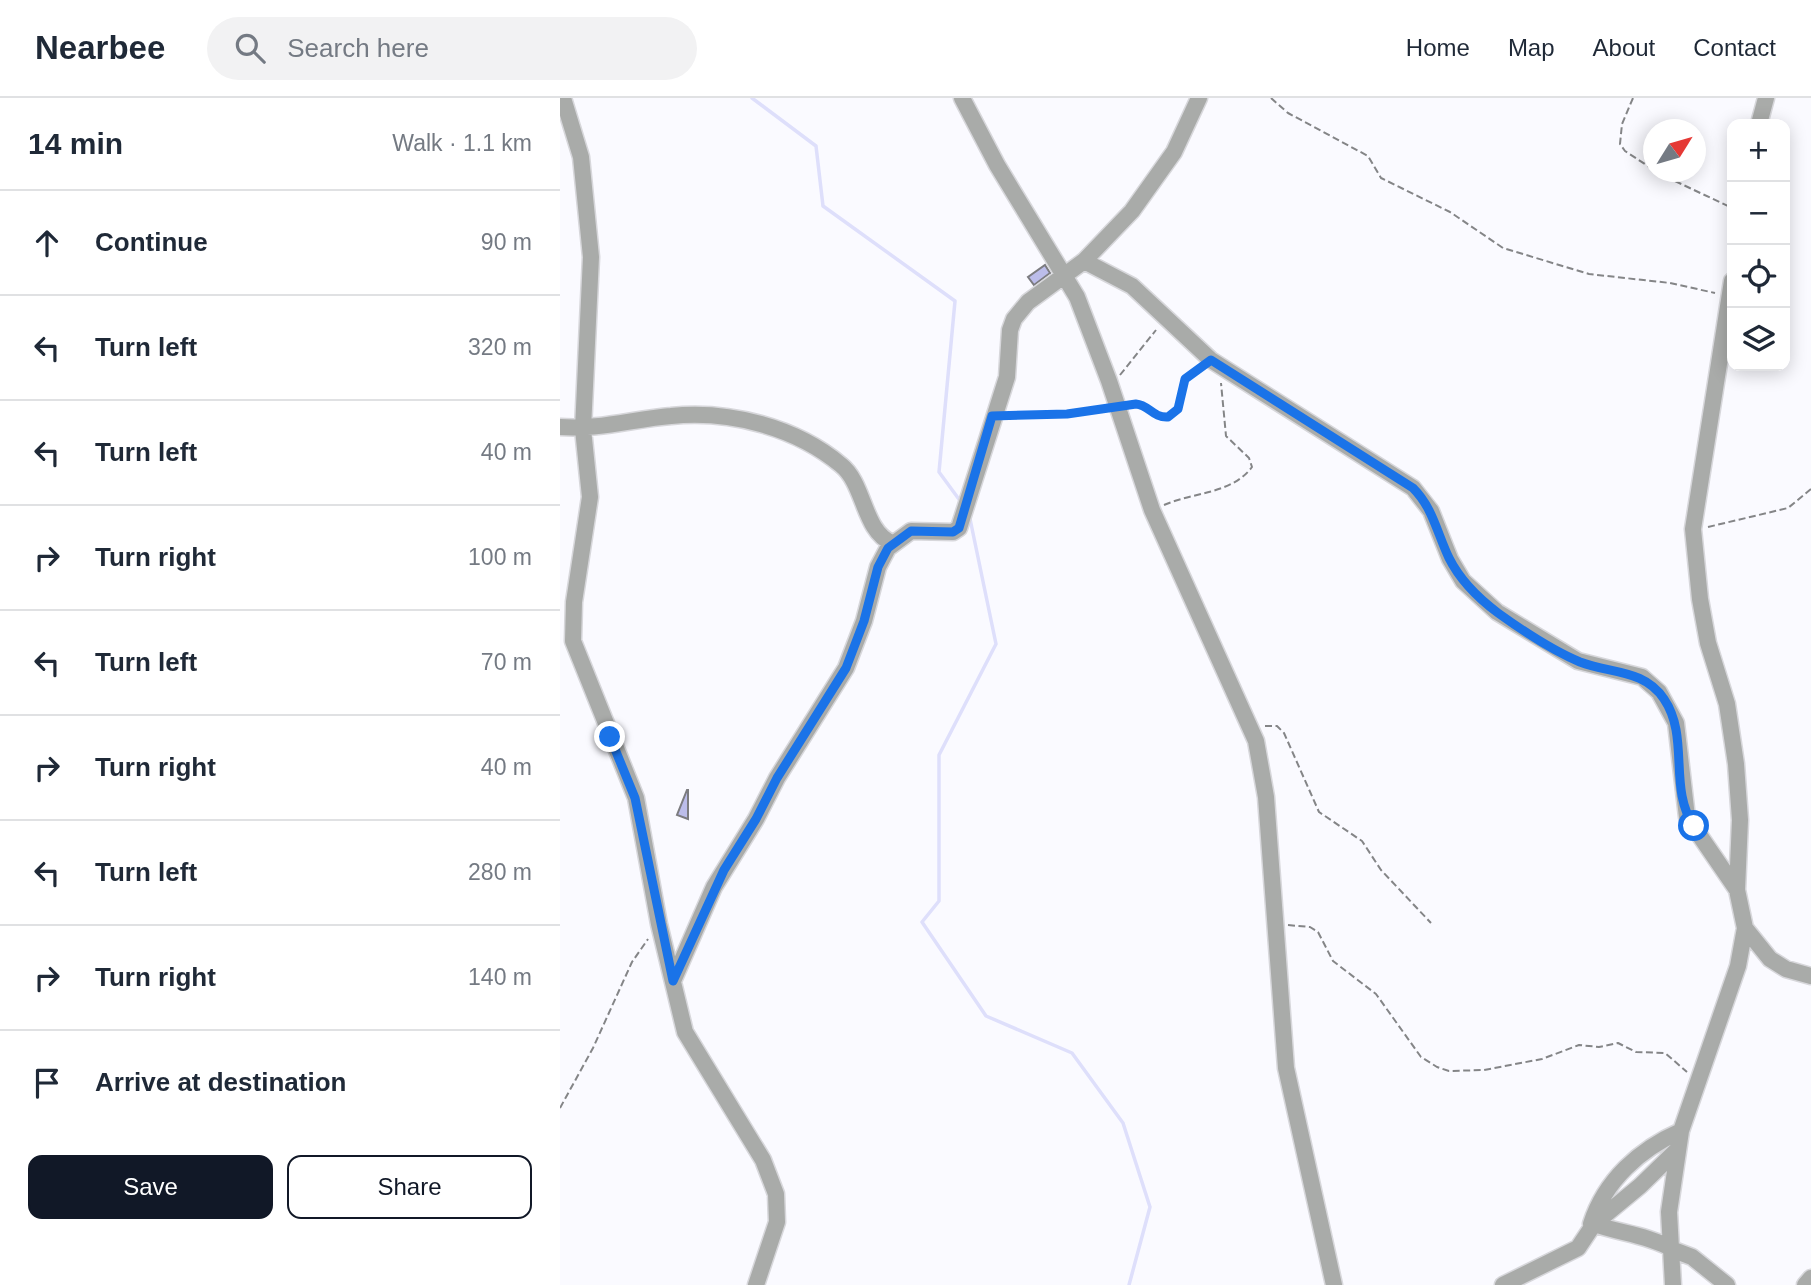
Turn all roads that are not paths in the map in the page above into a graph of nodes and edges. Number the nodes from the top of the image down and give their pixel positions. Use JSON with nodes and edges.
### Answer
{"nodes":[{"id":1,"x":563,"y":98,"type":"edge"},
{"id":2,"x":962,"y":98,"type":"edge"},
{"id":3,"x":1199,"y":98,"type":"edge"},
{"id":4,"x":1766,"y":98,"type":"edge"},
{"id":5,"x":1760,"y":119,"type":"edge"},
{"id":6,"x":1084,"y":261,"type":"junction"},
{"id":7,"x":1066,"y":277,"type":"junction"},
{"id":8,"x":1727,"y":308,"type":"edge"},
{"id":9,"x":560,"y":427,"type":"edge"},
{"id":10,"x":583,"y":429,"type":"junction"},
{"id":11,"x":892,"y":543,"type":"junction"},
{"id":12,"x":1737,"y":890,"type":"junction"},
{"id":13,"x":1745,"y":928,"type":"junction"},
{"id":14,"x":1811,"y":976,"type":"edge"},
{"id":15,"x":673,"y":981,"type":"junction"},
{"id":16,"x":1681,"y":1131,"type":"junction"},
{"id":17,"x":1677,"y":1150,"type":"junction"},
{"id":18,"x":1591,"y":1227,"type":"junction"},
{"id":19,"x":1671,"y":1248,"type":"junction"},
{"id":20,"x":1811,"y":1278,"type":"edge"},
{"id":21,"x":756,"y":1285,"type":"edge"},
{"id":22,"x":1334,"y":1285,"type":"edge"},
{"id":23,"x":1503,"y":1285,"type":"edge"},
{"id":24,"x":1674,"y":1285,"type":"edge"},
{"id":25,"x":1727,"y":1285,"type":"edge"},
{"id":26,"x":1805,"y":1285,"type":"edge"}],
"edges":[{"from":1,"to":10,"type":"street"},
{"from":2,"to":7,"type":"street"},
{"from":3,"to":6,"type":"street"},
{"from":4,"to":5,"type":"street"},
{"from":6,"to":7,"type":"street"},
{"from":6,"to":12,"type":"street"},
{"from":7,"to":11,"type":"street"},
{"from":7,"to":22,"type":"street"},
{"from":8,"to":12,"type":"street"},
{"from":9,"to":10,"type":"street"},
{"from":10,"to":11,"type":"street"},
{"from":10,"to":15,"type":"street"},
{"from":11,"to":15,"type":"street"},
{"from":12,"to":13,"type":"street"},
{"from":13,"to":14,"type":"street"},
{"from":13,"to":16,"type":"street"},
{"from":15,"to":21,"type":"street"},
{"from":16,"to":17,"type":"street"},
{"from":16,"to":18,"type":"street"},
{"from":17,"to":18,"type":"street"},
{"from":17,"to":19,"type":"street"},
{"from":18,"to":19,"type":"street"},
{"from":18,"to":23,"type":"street"},
{"from":19,"to":24,"type":"street"},
{"from":19,"to":25,"type":"street"},
{"from":20,"to":26,"type":"street"}]}
